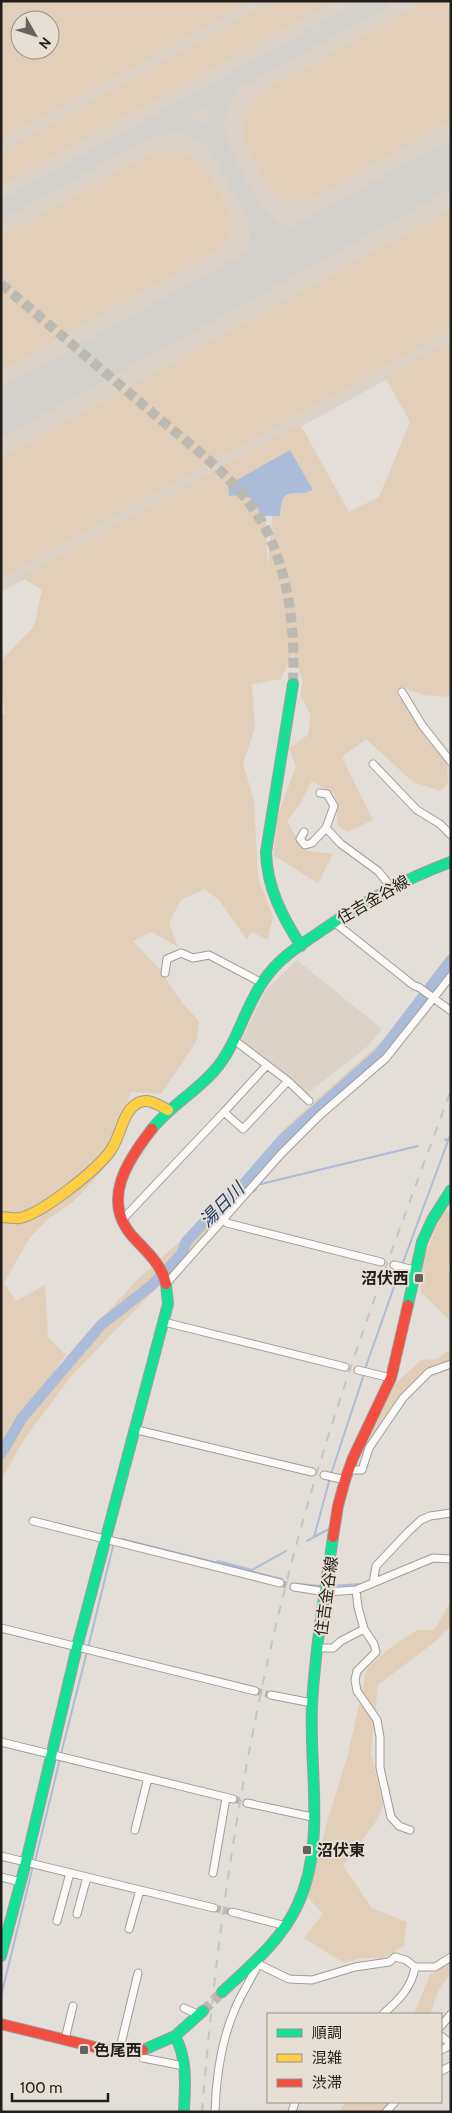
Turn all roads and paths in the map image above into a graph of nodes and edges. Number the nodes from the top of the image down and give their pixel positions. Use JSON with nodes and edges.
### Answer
{"nodes":[{"id":1,"x":293,"y":684,"type":"tunnel mouth"},
{"id":2,"x":402,"y":692,"type":"dead end"},
{"id":3,"x":451,"y":762,"type":"edge"},
{"id":4,"x":373,"y":764,"type":"dead end"},
{"id":5,"x":320,"y":793,"type":"dead end"},
{"id":6,"x":326,"y":828,"type":"junction"},
{"id":7,"x":304,"y":832,"type":"dead end"},
{"id":8,"x":451,"y":835,"type":"edge"},
{"id":9,"x":451,"y":862,"type":"edge"},
{"id":10,"x":391,"y":887,"type":"junction"},
{"id":11,"x":334,"y":922,"type":"junction"},
{"id":12,"x":300,"y":946,"type":"junction"},
{"id":13,"x":164,"y":973,"type":"dead end"},
{"id":14,"x":451,"y":976,"type":"edge"},
{"id":15,"x":262,"y":983,"type":"junction"},
{"id":16,"x":434,"y":999,"type":"junction"},
{"id":17,"x":451,"y":1011,"type":"edge"},
{"id":18,"x":234,"y":1040,"type":"junction"},
{"id":19,"x":267,"y":1065,"type":"junction"},
{"id":20,"x":288,"y":1081,"type":"junction"},
{"id":21,"x":309,"y":1101,"type":"dead end"},
{"id":22,"x":168,"y":1110,"type":"junction"},
{"id":23,"x":224,"y":1112,"type":"junction"},
{"id":24,"x":451,"y":1190,"type":"edge"},
{"id":25,"x":1,"y":1217,"type":"edge"},
{"id":26,"x":222,"y":1219,"type":"junction"},
{"id":27,"x":122,"y":1221,"type":"junction"},
{"id":28,"x":381,"y":1262,"type":"dead end"},
{"id":29,"x":394,"y":1265,"type":"dead end"},
{"id":30,"x":414,"y":1270,"type":"junction"},
{"id":31,"x":166,"y":1283,"type":"junction"},
{"id":32,"x":164,"y":1322,"type":"junction"},
{"id":33,"x":451,"y":1364,"type":"edge"},
{"id":34,"x":345,"y":1367,"type":"dead end"},
{"id":35,"x":358,"y":1370,"type":"dead end"},
{"id":36,"x":392,"y":1378,"type":"junction"},
{"id":37,"x":133,"y":1429,"type":"junction"},
{"id":38,"x":348,"y":1470,"type":"junction"},
{"id":39,"x":312,"y":1472,"type":"dead end"},
{"id":40,"x":329,"y":1476,"type":"dead end"},
{"id":41,"x":345,"y":1480,"type":"junction"},
{"id":42,"x":451,"y":1513,"type":"edge"},
{"id":43,"x":34,"y":1521,"type":"dead end"},
{"id":44,"x":105,"y":1540,"type":"junction"},
{"id":45,"x":451,"y":1559,"type":"edge"},
{"id":46,"x":280,"y":1582,"type":"tunnel mouth"},
{"id":47,"x":373,"y":1583,"type":"junction"},
{"id":48,"x":294,"y":1587,"type":"tunnel mouth"},
{"id":49,"x":356,"y":1590,"type":"junction"},
{"id":50,"x":326,"y":1592,"type":"junction"},
{"id":51,"x":1,"y":1628,"type":"edge"},
{"id":52,"x":364,"y":1629,"type":"junction"},
{"id":53,"x":318,"y":1648,"type":"junction"},
{"id":54,"x":83,"y":1649,"type":"junction"},
{"id":55,"x":255,"y":1691,"type":"tunnel mouth"},
{"id":56,"x":271,"y":1694,"type":"tunnel mouth"},
{"id":57,"x":312,"y":1703,"type":"junction"},
{"id":58,"x":1,"y":1742,"type":"edge"},
{"id":59,"x":57,"y":1756,"type":"junction"},
{"id":60,"x":148,"y":1778,"type":"junction"},
{"id":61,"x":248,"y":1803,"type":"tunnel mouth"},
{"id":62,"x":312,"y":1817,"type":"junction"},
{"id":63,"x":134,"y":1830,"type":"dead end"},
{"id":64,"x":410,"y":1830,"type":"dead end"},
{"id":65,"x":1,"y":1856,"type":"edge"},
{"id":66,"x":31,"y":1863,"type":"junction"},
{"id":67,"x":70,"y":1873,"type":"junction"},
{"id":68,"x":213,"y":1873,"type":"dead end"},
{"id":69,"x":1,"y":1877,"type":"edge"},
{"id":70,"x":87,"y":1877,"type":"junction"},
{"id":71,"x":21,"y":1882,"type":"junction"},
{"id":72,"x":140,"y":1890,"type":"junction"},
{"id":73,"x":214,"y":1908,"type":"tunnel mouth"},
{"id":74,"x":232,"y":1912,"type":"tunnel mouth"},
{"id":75,"x":78,"y":1914,"type":"dead end"},
{"id":76,"x":57,"y":1921,"type":"dead end"},
{"id":77,"x":286,"y":1926,"type":"junction"},
{"id":78,"x":129,"y":1929,"type":"dead end"},
{"id":79,"x":1,"y":1956,"type":"edge"},
{"id":80,"x":451,"y":1957,"type":"edge"},
{"id":81,"x":256,"y":1962,"type":"junction"},
{"id":82,"x":414,"y":1967,"type":"junction"},
{"id":83,"x":138,"y":1973,"type":"dead end"},
{"id":84,"x":222,"y":1992,"type":"tunnel mouth"},
{"id":85,"x":73,"y":2006,"type":"dead end"},
{"id":86,"x":184,"y":2008,"type":"dead end"},
{"id":87,"x":201,"y":2013,"type":"joint"},
{"id":88,"x":384,"y":2013,"type":"dead end"},
{"id":89,"x":451,"y":2014,"type":"edge"},
{"id":90,"x":1,"y":2024,"type":"edge"},
{"id":91,"x":442,"y":2025,"type":"edge"},
{"id":92,"x":175,"y":2036,"type":"junction"},
{"id":93,"x":65,"y":2039,"type":"junction"},
{"id":94,"x":119,"y":2052,"type":"junction"},
{"id":95,"x":142,"y":2058,"type":"dead end"},
{"id":96,"x":184,"y":2066,"type":"junction"},
{"id":97,"x":184,"y":2112,"type":"edge"},
{"id":98,"x":214,"y":2112,"type":"edge"}],
"edges":[{"from":1,"to":12,"type":"street"},
{"from":2,"to":3,"type":"street"},
{"from":4,"to":8,"type":"street"},
{"from":5,"to":6,"type":"street"},
{"from":6,"to":7,"type":"street"},
{"from":6,"to":10,"type":"street"},
{"from":9,"to":10,"type":"street","name":"住吉金谷線"},
{"from":10,"to":11,"type":"street","name":"住吉金谷線"},
{"from":11,"to":12,"type":"street","name":"住吉金谷線"},
{"from":11,"to":16,"type":"street"},
{"from":12,"to":15,"type":"street","name":"住吉金谷線"},
{"from":13,"to":15,"type":"street"},
{"from":14,"to":16,"type":"street"},
{"from":15,"to":18,"type":"street","name":"住吉金谷線"},
{"from":16,"to":17,"type":"street"},
{"from":16,"to":26,"type":"street"},
{"from":18,"to":19,"type":"street"},
{"from":18,"to":22,"type":"street","name":"住吉金谷線"},
{"from":19,"to":20,"type":"street"},
{"from":19,"to":23,"type":"street"},
{"from":20,"to":21,"type":"street"},
{"from":20,"to":23,"type":"street"},
{"from":22,"to":25,"type":"street"},
{"from":22,"to":27,"type":"street","name":"住吉金谷線"},
{"from":23,"to":27,"type":"street"},
{"from":24,"to":30,"type":"street","name":"住吉金谷線"},
{"from":26,"to":28,"type":"street"},
{"from":26,"to":31,"type":"street"},
{"from":27,"to":31,"type":"street"},
{"from":29,"to":30,"type":"street"},
{"from":30,"to":36,"type":"street","name":"住吉金谷線"},
{"from":31,"to":32,"type":"street"},
{"from":32,"to":34,"type":"street"},
{"from":32,"to":37,"type":"street"},
{"from":33,"to":38,"type":"street"},
{"from":35,"to":36,"type":"street"},
{"from":36,"to":38,"type":"street","name":"住吉金谷線"},
{"from":37,"to":39,"type":"street"},
{"from":37,"to":44,"type":"street"},
{"from":38,"to":41,"type":"street","name":"住吉金谷線"},
{"from":40,"to":41,"type":"street"},
{"from":41,"to":50,"type":"street","name":"住吉金谷線"},
{"from":42,"to":47,"type":"street"},
{"from":43,"to":44,"type":"street"},
{"from":44,"to":46,"type":"street"},
{"from":44,"to":54,"type":"street"},
{"from":45,"to":47,"type":"street"},
{"from":47,"to":49,"type":"street"},
{"from":48,"to":50,"type":"street"},
{"from":49,"to":50,"type":"street"},
{"from":49,"to":52,"type":"street"},
{"from":50,"to":53,"type":"street","name":"住吉金谷線"},
{"from":51,"to":54,"type":"street"},
{"from":52,"to":53,"type":"street"},
{"from":52,"to":64,"type":"street"},
{"from":53,"to":57,"type":"street","name":"住吉金谷線"},
{"from":54,"to":55,"type":"street"},
{"from":54,"to":59,"type":"street"},
{"from":56,"to":57,"type":"street"},
{"from":57,"to":62,"type":"street","name":"住吉金谷線"},
{"from":58,"to":59,"type":"street"},
{"from":59,"to":60,"type":"street"},
{"from":59,"to":66,"type":"street"},
{"from":60,"to":63,"type":"street"},
{"from":60,"to":68,"type":"street"},
{"from":61,"to":62,"type":"street"},
{"from":62,"to":77,"type":"street","name":"住吉金谷線"},
{"from":65,"to":66,"type":"street"},
{"from":66,"to":67,"type":"street"},
{"from":66,"to":71,"type":"street"},
{"from":67,"to":70,"type":"street"},
{"from":67,"to":76,"type":"street"},
{"from":69,"to":71,"type":"street"},
{"from":70,"to":72,"type":"street"},
{"from":70,"to":75,"type":"street"},
{"from":71,"to":79,"type":"street"},
{"from":72,"to":73,"type":"street"},
{"from":72,"to":78,"type":"street"},
{"from":74,"to":77,"type":"street"},
{"from":77,"to":81,"type":"street","name":"住吉金谷線"},
{"from":80,"to":82,"type":"street"},
{"from":81,"to":82,"type":"street"},
{"from":81,"to":84,"type":"street","name":"住吉金谷線"},
{"from":81,"to":98,"type":"street"},
{"from":82,"to":88,"type":"street"},
{"from":83,"to":94,"type":"street"},
{"from":85,"to":93,"type":"street"},
{"from":86,"to":87,"type":"street"},
{"from":87,"to":92,"type":"street"},
{"from":89,"to":91,"type":"street"},
{"from":90,"to":93,"type":"street"},
{"from":92,"to":94,"type":"street"},
{"from":92,"to":96,"type":"street"},
{"from":93,"to":94,"type":"street"},
{"from":95,"to":96,"type":"street"},
{"from":96,"to":97,"type":"street"}]}
